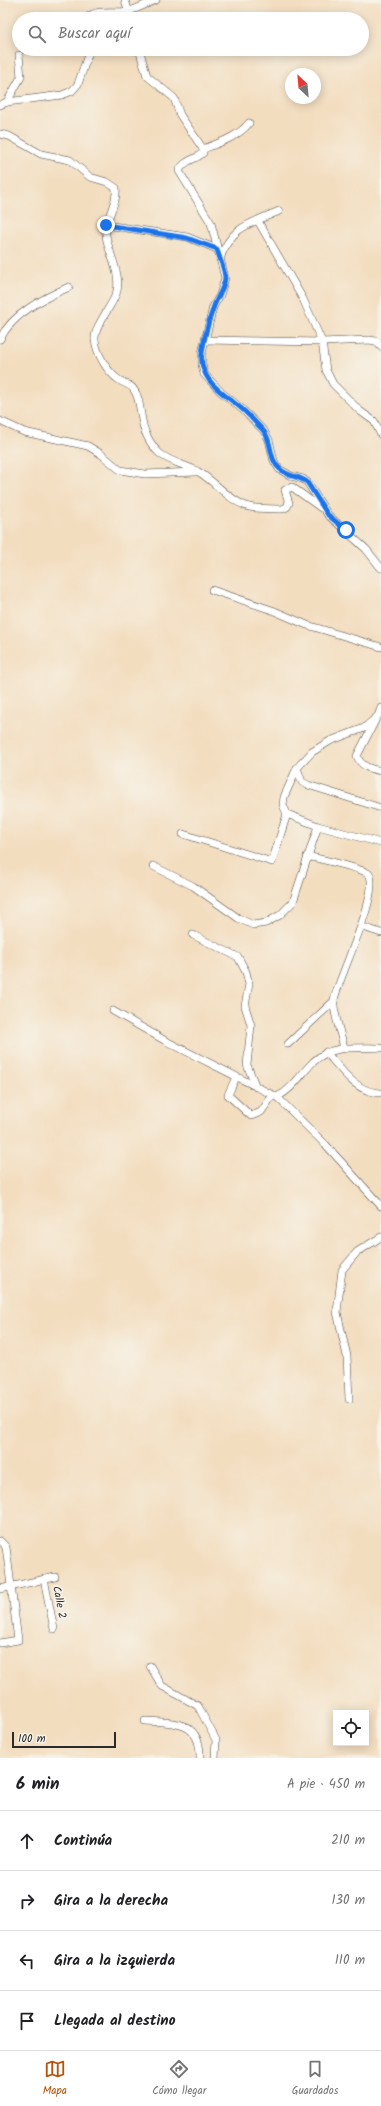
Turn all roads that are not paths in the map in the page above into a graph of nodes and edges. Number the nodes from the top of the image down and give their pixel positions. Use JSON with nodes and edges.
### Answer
{"nodes":[{"id":1,"x":125,"y":0,"type":"edge"},
{"id":2,"x":156,"y":0,"type":"edge"},
{"id":3,"x":129,"y":11,"type":"junction"},
{"id":4,"x":100,"y":12,"type":"edge"},
{"id":5,"x":18,"y":56,"type":"edge"},
{"id":6,"x":88,"y":56,"type":"edge"},
{"id":7,"x":142,"y":56,"type":"edge"},
{"id":8,"x":7,"y":102,"type":"junction"},
{"id":9,"x":0,"y":105,"type":"edge"},
{"id":10,"x":249,"y":123,"type":"dead end"},
{"id":11,"x":0,"y":134,"type":"edge"},
{"id":12,"x":203,"y":149,"type":"junction"},
{"id":13,"x":279,"y":211,"type":"dead end"},
{"id":14,"x":258,"y":221,"type":"junction"},
{"id":15,"x":106,"y":225,"type":"junction"},
{"id":16,"x":217,"y":249,"type":"junction"},
{"id":17,"x":220,"y":259,"type":"junction"},
{"id":18,"x":69,"y":287,"type":"dead end"},
{"id":19,"x":0,"y":339,"type":"edge"},
{"id":20,"x":205,"y":340,"type":"junction"},
{"id":21,"x":322,"y":342,"type":"junction"},
{"id":22,"x":381,"y":347,"type":"edge"},
{"id":23,"x":0,"y":421,"type":"edge"},
{"id":24,"x":381,"y":435,"type":"edge"},
{"id":25,"x":198,"y":472,"type":"junction"},
{"id":26,"x":328,"y":515,"type":"junction"},
{"id":27,"x":381,"y":568,"type":"edge"},
{"id":28,"x":212,"y":590,"type":"dead end"},
{"id":29,"x":381,"y":647,"type":"edge"},
{"id":30,"x":381,"y":708,"type":"edge"},
{"id":31,"x":380,"y":715,"type":"edge"},
{"id":32,"x":297,"y":768,"type":"junction"},
{"id":33,"x":381,"y":772,"type":"edge"},
{"id":34,"x":381,"y":808,"type":"edge"},
{"id":35,"x":286,"y":814,"type":"junction"},
{"id":36,"x":318,"y":826,"type":"junction"},
{"id":37,"x":182,"y":834,"type":"dead end"},
{"id":38,"x":381,"y":843,"type":"edge"},
{"id":39,"x":307,"y":856,"type":"junction"},
{"id":40,"x":153,"y":866,"type":"dead end"},
{"id":41,"x":363,"y":927,"type":"junction"},
{"id":42,"x":381,"y":933,"type":"edge"},
{"id":43,"x":193,"y":935,"type":"dead end"},
{"id":44,"x":334,"y":1001,"type":"junction"},
{"id":45,"x":113,"y":1011,"type":"dead end"},
{"id":46,"x":288,"y":1044,"type":"dead end"},
{"id":47,"x":344,"y":1048,"type":"junction"},
{"id":48,"x":381,"y":1048,"type":"edge"},
{"id":49,"x":326,"y":1052,"type":"junction"},
{"id":50,"x":236,"y":1077,"type":"junction"},
{"id":51,"x":256,"y":1087,"type":"junction"},
{"id":52,"x":381,"y":1093,"type":"edge"},
{"id":53,"x":275,"y":1096,"type":"junction"},
{"id":54,"x":381,"y":1206,"type":"edge"},
{"id":55,"x":381,"y":1237,"type":"edge"},
{"id":56,"x":349,"y":1399,"type":"dead end"},
{"id":57,"x":0,"y":1542,"type":"edge"},
{"id":58,"x":55,"y":1577,"type":"dead end"},
{"id":59,"x":44,"y":1579,"type":"junction"},
{"id":60,"x":10,"y":1586,"type":"junction"},
{"id":61,"x":0,"y":1589,"type":"edge"},
{"id":62,"x":54,"y":1629,"type":"dead end"},
{"id":63,"x":0,"y":1643,"type":"edge"},
{"id":64,"x":150,"y":1666,"type":"dead end"},
{"id":65,"x":145,"y":1722,"type":"dead end"},
{"id":66,"x":200,"y":1758,"type":"edge"},
{"id":67,"x":215,"y":1758,"type":"edge"}],
"edges":[{"from":1,"to":3,"type":"street"},
{"from":2,"to":3,"type":"street"},
{"from":3,"to":4,"type":"street"},
{"from":5,"to":8,"type":"street"},
{"from":6,"to":8,"type":"street"},
{"from":7,"to":12,"type":"street"},
{"from":8,"to":9,"type":"street"},
{"from":10,"to":12,"type":"street"},
{"from":11,"to":15,"type":"street"},
{"from":12,"to":16,"type":"street"},
{"from":13,"to":14,"type":"street"},
{"from":14,"to":17,"type":"street"},
{"from":14,"to":21,"type":"street"},
{"from":15,"to":16,"type":"street"},
{"from":15,"to":25,"type":"street"},
{"from":16,"to":17,"type":"street"},
{"from":17,"to":20,"type":"street"},
{"from":18,"to":19,"type":"street"},
{"from":20,"to":21,"type":"street"},
{"from":20,"to":26,"type":"street"},
{"from":21,"to":22,"type":"street"},
{"from":21,"to":24,"type":"street"},
{"from":23,"to":25,"type":"street"},
{"from":25,"to":26,"type":"street"},
{"from":26,"to":27,"type":"street"},
{"from":28,"to":29,"type":"street"},
{"from":30,"to":31,"type":"street"},
{"from":31,"to":32,"type":"street"},
{"from":31,"to":33,"type":"street"},
{"from":32,"to":34,"type":"street"},
{"from":32,"to":35,"type":"street"},
{"from":35,"to":36,"type":"street"},
{"from":35,"to":37,"type":"street"},
{"from":36,"to":38,"type":"street"},
{"from":36,"to":39,"type":"street"},
{"from":39,"to":40,"type":"street"},
{"from":39,"to":41,"type":"street"},
{"from":41,"to":42,"type":"street"},
{"from":41,"to":44,"type":"street"},
{"from":43,"to":51,"type":"street"},
{"from":44,"to":46,"type":"street"},
{"from":44,"to":47,"type":"street"},
{"from":45,"to":50,"type":"street"},
{"from":47,"to":48,"type":"street"},
{"from":47,"to":49,"type":"street"},
{"from":49,"to":52,"type":"street"},
{"from":49,"to":53,"type":"street"},
{"from":50,"to":51,"type":"street"},
{"from":50,"to":53,"type":"street"},
{"from":51,"to":53,"type":"street"},
{"from":53,"to":54,"type":"street"},
{"from":55,"to":56,"type":"street"},
{"from":57,"to":60,"type":"street"},
{"from":58,"to":59,"type":"street"},
{"from":59,"to":60,"type":"street"},
{"from":59,"to":62,"type":"street","name":"Calle 2"},
{"from":60,"to":61,"type":"street"},
{"from":60,"to":63,"type":"street"},
{"from":64,"to":67,"type":"street"},
{"from":65,"to":66,"type":"street"}]}
